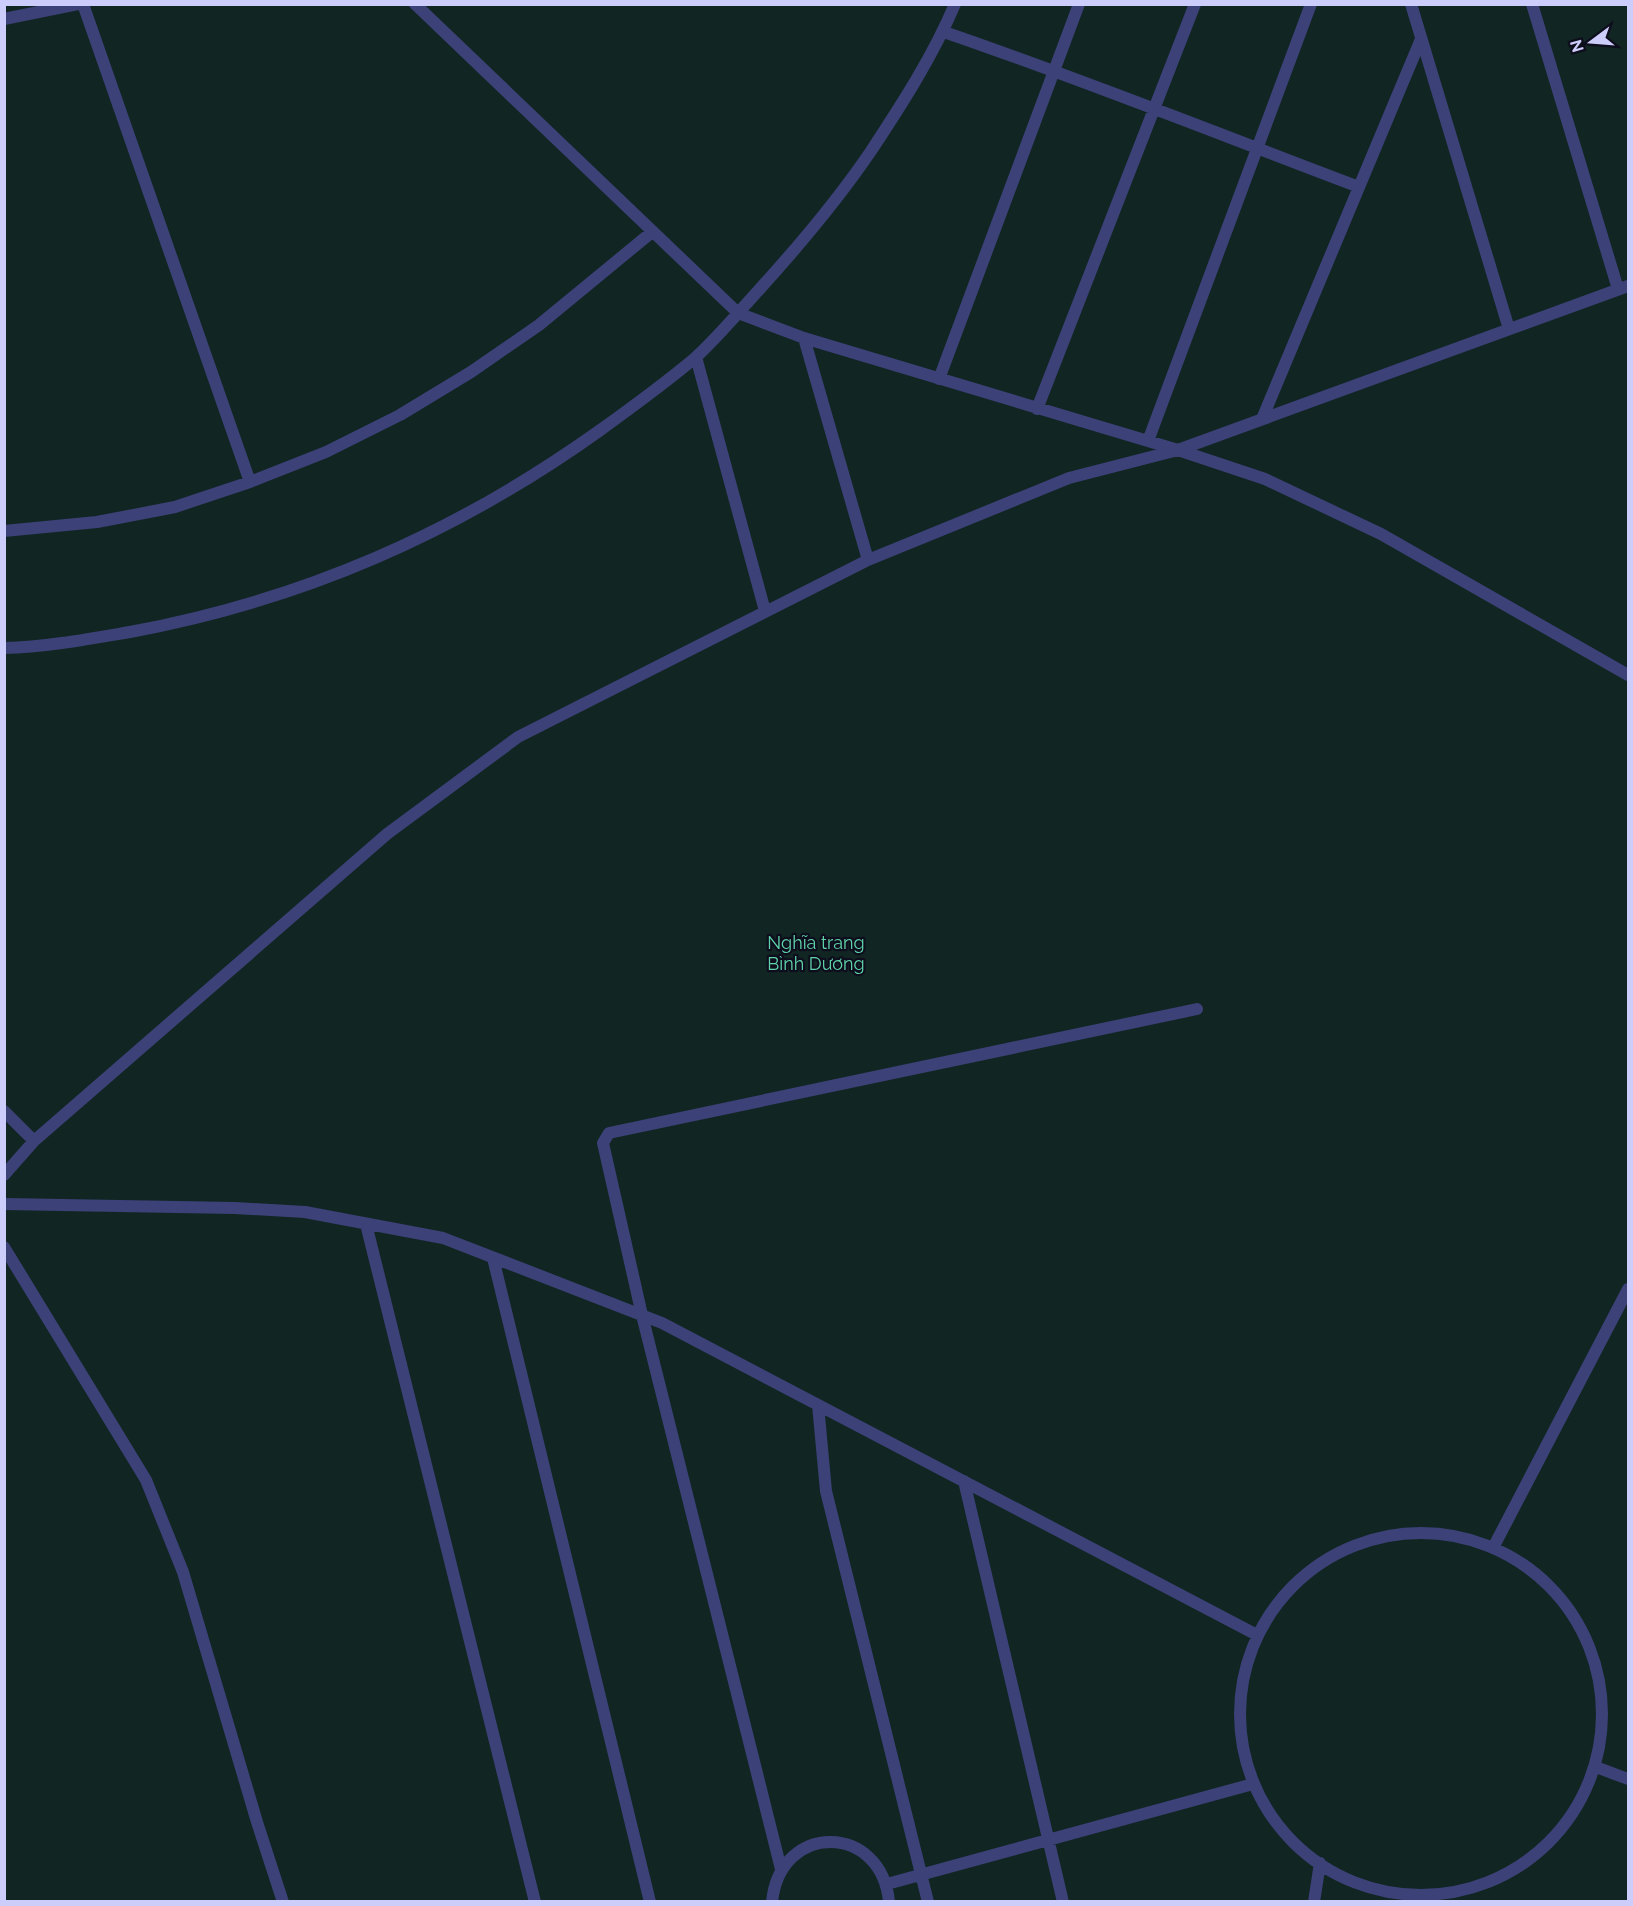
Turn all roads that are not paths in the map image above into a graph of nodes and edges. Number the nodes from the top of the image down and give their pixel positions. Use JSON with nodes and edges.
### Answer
{"nodes":[{"id":1,"x":78,"y":4,"type":"edge"},
{"id":2,"x":83,"y":4,"type":"edge"},
{"id":3,"x":415,"y":4,"type":"edge"},
{"id":4,"x":955,"y":4,"type":"edge"},
{"id":5,"x":1079,"y":4,"type":"edge"},
{"id":6,"x":1195,"y":4,"type":"edge"},
{"id":7,"x":1311,"y":4,"type":"edge"},
{"id":8,"x":1411,"y":4,"type":"edge"},
{"id":9,"x":1532,"y":4,"type":"edge"},
{"id":10,"x":4,"y":19,"type":"edge"},
{"id":11,"x":944,"y":32,"type":"junction"},
{"id":12,"x":1421,"y":39,"type":"junction"},
{"id":13,"x":1054,"y":70,"type":"junction"},
{"id":14,"x":1154,"y":110,"type":"junction"},
{"id":15,"x":1257,"y":149,"type":"junction"},
{"id":16,"x":1359,"y":187,"type":"junction"},
{"id":17,"x":652,"y":232,"type":"junction"},
{"id":18,"x":1623,"y":287,"type":"edge"},
{"id":19,"x":738,"y":313,"type":"junction"},
{"id":20,"x":1509,"y":329,"type":"junction"},
{"id":21,"x":804,"y":338,"type":"junction"},
{"id":22,"x":696,"y":357,"type":"junction"},
{"id":23,"x":939,"y":379,"type":"junction"},
{"id":24,"x":1037,"y":409,"type":"junction"},
{"id":25,"x":1263,"y":419,"type":"junction"},
{"id":26,"x":1148,"y":441,"type":"junction"},
{"id":27,"x":1178,"y":450,"type":"junction"},
{"id":28,"x":250,"y":483,"type":"junction"},
{"id":29,"x":4,"y":531,"type":"edge"},
{"id":30,"x":868,"y":560,"type":"junction"},
{"id":31,"x":765,"y":611,"type":"junction"},
{"id":32,"x":4,"y":648,"type":"edge"},
{"id":33,"x":1629,"y":675,"type":"edge"},
{"id":34,"x":1197,"y":1009,"type":"dead end"},
{"id":35,"x":4,"y":1111,"type":"edge"},
{"id":36,"x":34,"y":1141,"type":"junction"},
{"id":37,"x":4,"y":1174,"type":"edge"},
{"id":38,"x":4,"y":1204,"type":"edge"},
{"id":39,"x":366,"y":1224,"type":"junction"},
{"id":40,"x":4,"y":1247,"type":"edge"},
{"id":41,"x":493,"y":1258,"type":"junction"},
{"id":42,"x":1629,"y":1289,"type":"edge"},
{"id":43,"x":642,"y":1315,"type":"junction"},
{"id":44,"x":818,"y":1405,"type":"junction"},
{"id":45,"x":964,"y":1481,"type":"junction"},
{"id":46,"x":1494,"y":1546,"type":"junction"},
{"id":47,"x":1257,"y":1635,"type":"junction"},
{"id":48,"x":1596,"y":1767,"type":"junction"},
{"id":49,"x":1629,"y":1779,"type":"edge"},
{"id":50,"x":1253,"y":1784,"type":"junction"},
{"id":51,"x":1048,"y":1840,"type":"junction"},
{"id":52,"x":1320,"y":1863,"type":"junction"},
{"id":53,"x":781,"y":1869,"type":"junction"},
{"id":54,"x":921,"y":1874,"type":"junction"},
{"id":55,"x":886,"y":1884,"type":"junction"},
{"id":56,"x":1448,"y":1897,"type":"edge"},
{"id":57,"x":283,"y":1902,"type":"edge"},
{"id":58,"x":535,"y":1902,"type":"edge"},
{"id":59,"x":650,"y":1902,"type":"edge"},
{"id":60,"x":771,"y":1902,"type":"edge"},
{"id":61,"x":889,"y":1902,"type":"edge"},
{"id":62,"x":928,"y":1902,"type":"edge"},
{"id":63,"x":1063,"y":1902,"type":"edge"},
{"id":64,"x":1314,"y":1902,"type":"edge"}],
"edges":[{"from":1,"to":10,"type":"lane"},
{"from":2,"to":28,"type":"lane"},
{"from":3,"to":17,"type":"lane"},
{"from":4,"to":11,"type":"lane"},
{"from":5,"to":13,"type":"lane"},
{"from":6,"to":14,"type":"lane"},
{"from":7,"to":15,"type":"lane"},
{"from":8,"to":12,"type":"lane"},
{"from":9,"to":18,"type":"lane"},
{"from":11,"to":13,"type":"lane"},
{"from":11,"to":19,"type":"lane"},
{"from":12,"to":16,"type":"lane"},
{"from":12,"to":20,"type":"lane"},
{"from":13,"to":14,"type":"lane"},
{"from":13,"to":23,"type":"lane"},
{"from":14,"to":15,"type":"lane"},
{"from":14,"to":24,"type":"lane"},
{"from":15,"to":16,"type":"lane"},
{"from":15,"to":26,"type":"lane"},
{"from":16,"to":25,"type":"lane"},
{"from":17,"to":19,"type":"lane"},
{"from":17,"to":28,"type":"lane"},
{"from":18,"to":20,"type":"lane"},
{"from":19,"to":21,"type":"lane"},
{"from":19,"to":22,"type":"lane"},
{"from":20,"to":25,"type":"lane"},
{"from":21,"to":23,"type":"lane"},
{"from":21,"to":30,"type":"lane"},
{"from":22,"to":31,"type":"lane"},
{"from":22,"to":32,"type":"lane"},
{"from":23,"to":24,"type":"lane"},
{"from":24,"to":26,"type":"lane"},
{"from":25,"to":27,"type":"lane"},
{"from":26,"to":27,"type":"lane"},
{"from":27,"to":30,"type":"lane"},
{"from":27,"to":33,"type":"lane"},
{"from":28,"to":29,"type":"lane"},
{"from":30,"to":31,"type":"lane"},
{"from":31,"to":36,"type":"lane"},
{"from":34,"to":43,"type":"lane"},
{"from":35,"to":36,"type":"lane"},
{"from":36,"to":37,"type":"lane"},
{"from":38,"to":39,"type":"lane"},
{"from":39,"to":41,"type":"lane"},
{"from":39,"to":58,"type":"lane"},
{"from":40,"to":57,"type":"lane"},
{"from":41,"to":43,"type":"lane"},
{"from":41,"to":59,"type":"lane"},
{"from":42,"to":46,"type":"lane"},
{"from":43,"to":44,"type":"lane"},
{"from":43,"to":53,"type":"lane"},
{"from":44,"to":45,"type":"lane"},
{"from":44,"to":54,"type":"lane"},
{"from":45,"to":47,"type":"lane"},
{"from":45,"to":51,"type":"lane"},
{"from":46,"to":47,"type":"lane"},
{"from":46,"to":48,"type":"lane"},
{"from":47,"to":50,"type":"lane"},
{"from":48,"to":49,"type":"lane"},
{"from":48,"to":56,"type":"lane"},
{"from":50,"to":51,"type":"lane"},
{"from":50,"to":52,"type":"lane"},
{"from":51,"to":54,"type":"lane"},
{"from":51,"to":63,"type":"lane"},
{"from":52,"to":56,"type":"lane"},
{"from":52,"to":64,"type":"lane"},
{"from":53,"to":55,"type":"lane"},
{"from":53,"to":60,"type":"lane"},
{"from":54,"to":55,"type":"lane"},
{"from":54,"to":62,"type":"lane"},
{"from":55,"to":61,"type":"lane"}]}
